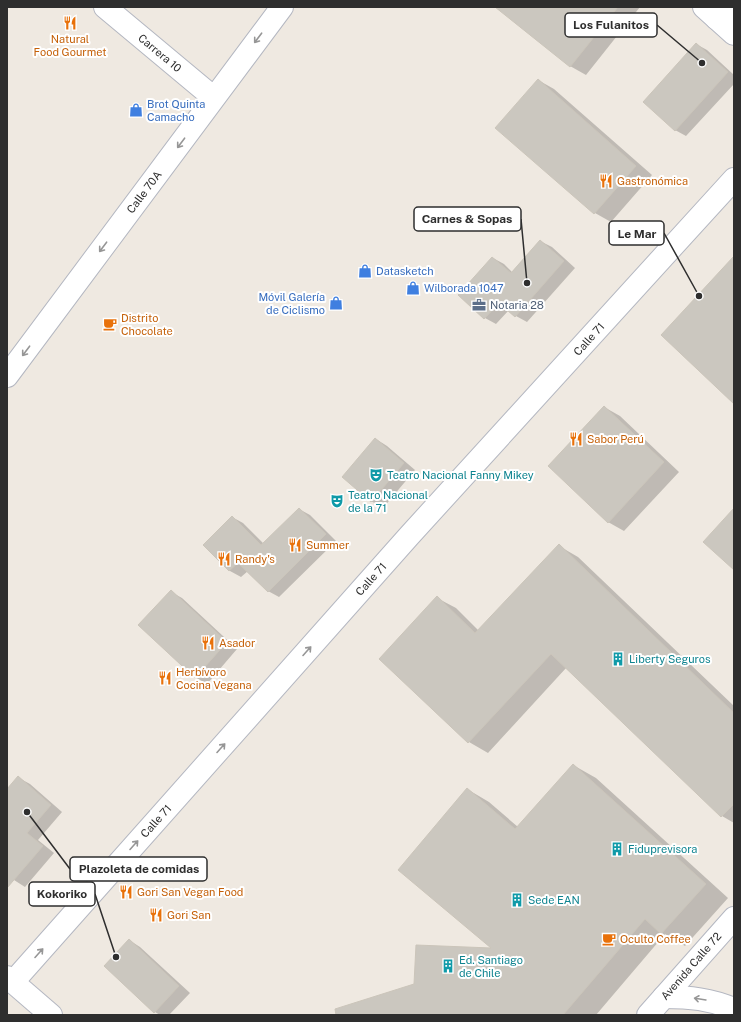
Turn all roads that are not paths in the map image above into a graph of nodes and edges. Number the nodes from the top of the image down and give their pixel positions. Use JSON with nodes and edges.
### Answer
{"nodes":[{"id":1,"x":105,"y":7,"type":"edge"},
{"id":2,"x":282,"y":7,"type":"edge"},
{"id":3,"x":716,"y":11,"type":"edge"},
{"id":4,"x":734,"y":34,"type":"edge"},
{"id":5,"x":214,"y":98,"type":"junction"},
{"id":6,"x":734,"y":179,"type":"edge"},
{"id":7,"x":7,"y":376,"type":"edge"},
{"id":8,"x":734,"y":918,"type":"edge"},
{"id":9,"x":10,"y":980,"type":"edge"},
{"id":10,"x":664,"y":997,"type":"junction"},
{"id":11,"x":734,"y":1009,"type":"edge"},
{"id":12,"x":51,"y":1015,"type":"edge"},
{"id":13,"x":648,"y":1015,"type":"edge"}],
"edges":[{"from":1,"to":5,"type":"street","name":"Carrera 10"},
{"from":2,"to":5,"type":"street","name":"Calle 70A","one_way":true},
{"from":3,"to":4,"type":"street"},
{"from":5,"to":7,"type":"street","name":"Calle 70A","one_way":true},
{"from":9,"to":6,"type":"street","name":"Calle 71","one_way":true},
{"from":8,"to":10,"type":"street","name":"Avenida Calle 72"},
{"from":9,"to":12,"type":"street"},
{"from":11,"to":10,"type":"street","one_way":true},
{"from":10,"to":13,"type":"street","name":"Avenida Calle 72"}]}
